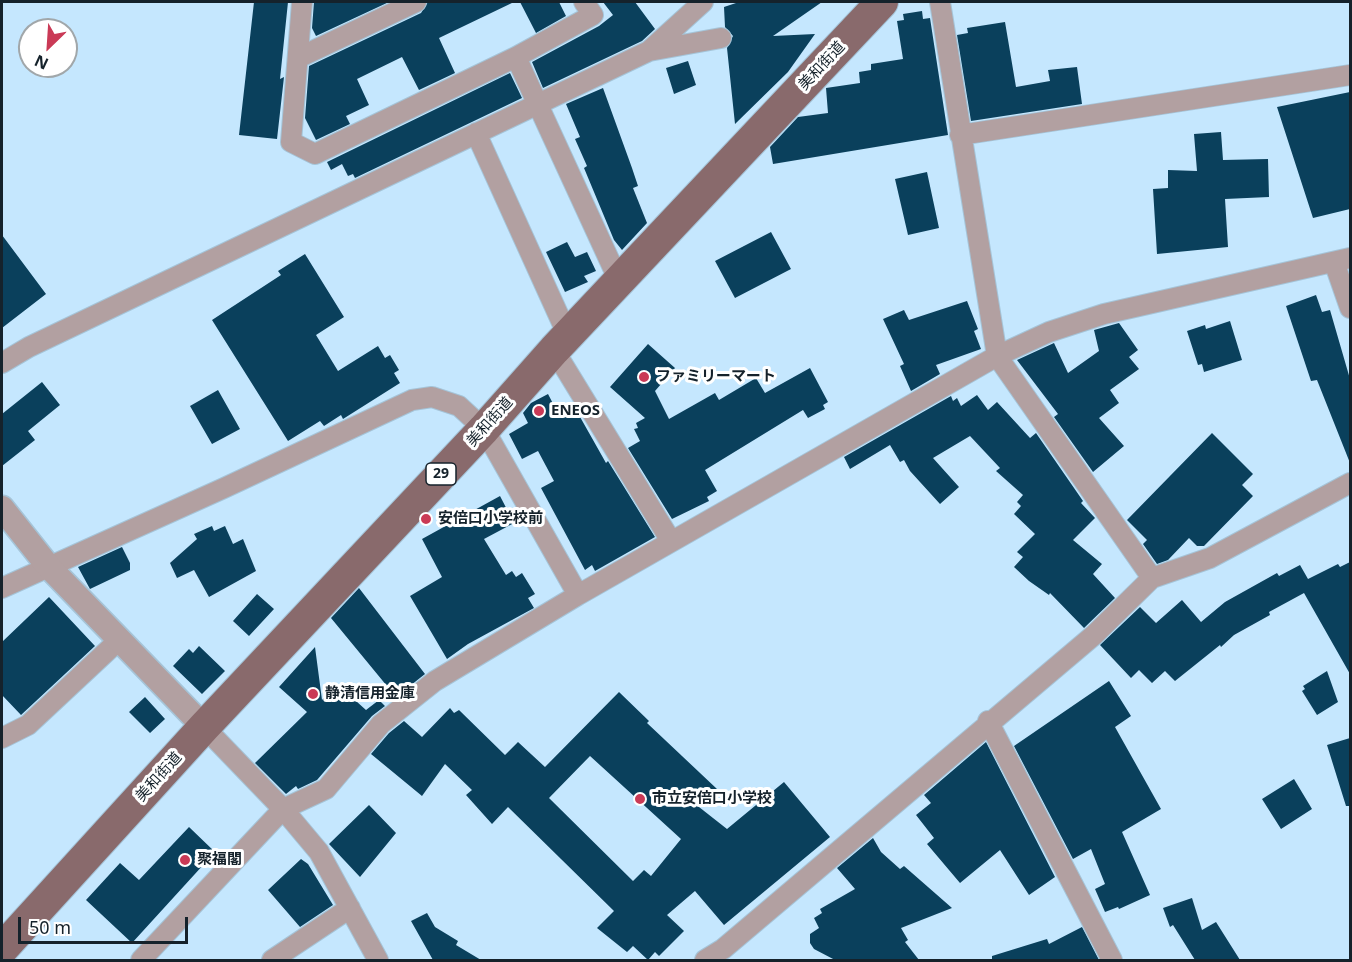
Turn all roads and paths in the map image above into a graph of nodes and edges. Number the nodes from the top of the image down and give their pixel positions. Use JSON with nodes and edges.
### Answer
{"nodes":[{"id":1,"x":302,"y":2,"type":"edge"},
{"id":2,"x":417,"y":2,"type":"edge"},
{"id":3,"x":584,"y":2,"type":"edge"},
{"id":4,"x":703,"y":2,"type":"edge"},
{"id":5,"x":940,"y":2,"type":"edge"},
{"id":6,"x":876,"y":4,"type":"edge"},
{"id":7,"x":721,"y":38,"type":"dead end"},
{"id":8,"x":649,"y":51,"type":"junction"},
{"id":9,"x":516,"y":57,"type":"junction"},
{"id":10,"x":298,"y":58,"type":"junction"},
{"id":11,"x":1350,"y":75,"type":"edge"},
{"id":12,"x":538,"y":104,"type":"junction"},
{"id":13,"x":476,"y":133,"type":"junction"},
{"id":14,"x":960,"y":135,"type":"junction"},
{"id":15,"x":1342,"y":260,"type":"edge"},
{"id":16,"x":619,"y":281,"type":"junction"},
{"id":17,"x":1350,"y":308,"type":"edge"},
{"id":18,"x":561,"y":343,"type":"junction"},
{"id":19,"x":998,"y":356,"type":"junction"},
{"id":20,"x":2,"y":363,"type":"edge"},
{"id":21,"x":484,"y":429,"type":"junction"},
{"id":22,"x":1350,"y":483,"type":"edge"},
{"id":23,"x":2,"y":508,"type":"edge"},
{"id":24,"x":671,"y":541,"type":"junction"},
{"id":25,"x":48,"y":566,"type":"junction"},
{"id":26,"x":1152,"y":578,"type":"junction"},
{"id":27,"x":2,"y":588,"type":"edge"},
{"id":28,"x":578,"y":595,"type":"junction"},
{"id":29,"x":119,"y":640,"type":"junction"},
{"id":30,"x":988,"y":721,"type":"junction"},
{"id":31,"x":204,"y":727,"type":"junction"},
{"id":32,"x":2,"y":738,"type":"edge"},
{"id":33,"x":284,"y":809,"type":"junction"},
{"id":34,"x":350,"y":908,"type":"junction"},
{"id":35,"x":2,"y":949,"type":"edge"},
{"id":36,"x":141,"y":960,"type":"edge"},
{"id":37,"x":272,"y":960,"type":"edge"},
{"id":38,"x":378,"y":960,"type":"edge"},
{"id":39,"x":705,"y":960,"type":"edge"},
{"id":40,"x":1112,"y":960,"type":"edge"}],
"edges":[{"from":1,"to":10,"type":"street"},
{"from":2,"to":10,"type":"street"},
{"from":3,"to":9,"type":"street"},
{"from":4,"to":8,"type":"street"},
{"from":5,"to":14,"type":"street"},
{"from":6,"to":16,"type":"main road","name":"美和街道","number":"29"},
{"from":7,"to":8,"type":"street"},
{"from":8,"to":12,"type":"street"},
{"from":9,"to":10,"type":"street"},
{"from":9,"to":12,"type":"street"},
{"from":11,"to":14,"type":"street"},
{"from":12,"to":13,"type":"street"},
{"from":12,"to":16,"type":"street"},
{"from":13,"to":18,"type":"street"},
{"from":13,"to":20,"type":"street"},
{"from":14,"to":19,"type":"street"},
{"from":15,"to":17,"type":"street"},
{"from":15,"to":19,"type":"street"},
{"from":16,"to":18,"type":"main road","name":"美和街道","number":"29"},
{"from":18,"to":21,"type":"main road","name":"美和街道","number":"29"},
{"from":18,"to":24,"type":"street"},
{"from":19,"to":24,"type":"street"},
{"from":19,"to":26,"type":"street"},
{"from":21,"to":25,"type":"street"},
{"from":21,"to":28,"type":"street"},
{"from":21,"to":31,"type":"main road","name":"美和街道","number":"29"},
{"from":22,"to":26,"type":"street"},
{"from":23,"to":25,"type":"street"},
{"from":24,"to":28,"type":"street"},
{"from":25,"to":27,"type":"street"},
{"from":25,"to":29,"type":"street"},
{"from":26,"to":30,"type":"street"},
{"from":28,"to":33,"type":"street"},
{"from":29,"to":31,"type":"street"},
{"from":29,"to":32,"type":"street"},
{"from":30,"to":39,"type":"street"},
{"from":30,"to":40,"type":"street"},
{"from":31,"to":33,"type":"street"},
{"from":31,"to":35,"type":"main road","name":"美和街道","number":"29"},
{"from":33,"to":34,"type":"street"},
{"from":33,"to":36,"type":"street"},
{"from":34,"to":37,"type":"street"},
{"from":34,"to":38,"type":"street"}]}
